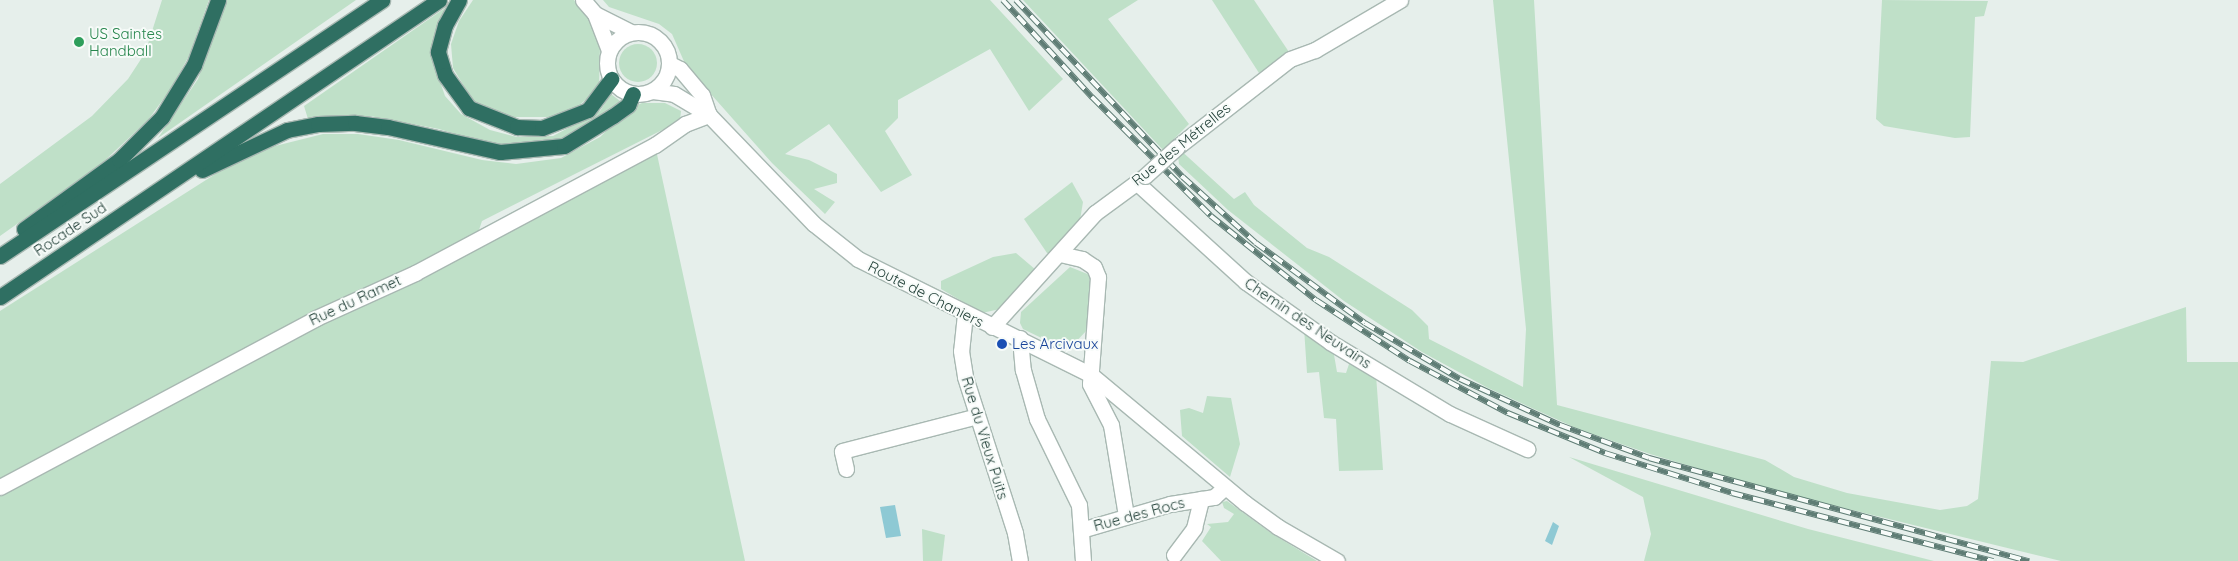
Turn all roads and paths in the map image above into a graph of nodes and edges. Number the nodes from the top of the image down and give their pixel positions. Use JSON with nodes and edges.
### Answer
{"nodes":[{"id":1,"x":218,"y":0,"type":"edge"},
{"id":2,"x":382,"y":0,"type":"edge"},
{"id":3,"x":439,"y":0,"type":"edge"},
{"id":4,"x":459,"y":0,"type":"edge"},
{"id":5,"x":583,"y":0,"type":"edge"},
{"id":6,"x":1400,"y":0,"type":"edge"},
{"id":7,"x":595,"y":14,"type":"junction"},
{"id":8,"x":631,"y":32,"type":"junction"},
{"id":9,"x":610,"y":50,"type":"junction"},
{"id":10,"x":670,"y":64,"type":"junction"},
{"id":11,"x":611,"y":79,"type":"junction"},
{"id":12,"x":653,"y":91,"type":"junction"},
{"id":13,"x":633,"y":94,"type":"junction"},
{"id":14,"x":709,"y":115,"type":"junction"},
{"id":15,"x":1141,"y":179,"type":"junction"},
{"id":16,"x":160,"y":190,"type":"junction"},
{"id":17,"x":0,"y":248,"type":"edge"},
{"id":18,"x":1060,"y":254,"type":"junction"},
{"id":19,"x":0,"y":256,"type":"edge"},
{"id":20,"x":0,"y":297,"type":"edge"},
{"id":21,"x":965,"y":314,"type":"junction"},
{"id":22,"x":992,"y":327,"type":"junction"},
{"id":23,"x":1020,"y":338,"type":"junction"},
{"id":24,"x":1090,"y":374,"type":"junction"},
{"id":25,"x":977,"y":416,"type":"junction"},
{"id":26,"x":1527,"y":449,"type":"dead end"},
{"id":27,"x":846,"y":468,"type":"dead end"},
{"id":28,"x":0,"y":487,"type":"edge"},
{"id":29,"x":1225,"y":487,"type":"junction"},
{"id":30,"x":1201,"y":499,"type":"junction"},
{"id":31,"x":1126,"y":516,"type":"junction"},
{"id":32,"x":1081,"y":530,"type":"junction"},
{"id":33,"x":1174,"y":555,"type":"dead end"},
{"id":34,"x":1020,"y":561,"type":"edge"},
{"id":35,"x":1083,"y":561,"type":"edge"},
{"id":36,"x":1337,"y":561,"type":"edge"}],
"edges":[{"from":1,"to":17,"type":"highway"},
{"from":2,"to":19,"type":"highway"},
{"from":3,"to":16,"type":"highway"},
{"from":4,"to":11,"type":"highway"},
{"from":5,"to":7,"type":"street"},
{"from":6,"to":15,"type":"street","name":"Rue des Métrelles","bridge":true},
{"from":7,"to":8,"type":"street"},
{"from":7,"to":9,"type":"street"},
{"from":8,"to":9,"type":"street"},
{"from":8,"to":10,"type":"street"},
{"from":9,"to":11,"type":"street"},
{"from":10,"to":12,"type":"street"},
{"from":10,"to":14,"type":"street"},
{"from":11,"to":13,"type":"street"},
{"from":12,"to":13,"type":"street"},
{"from":12,"to":14,"type":"street"},
{"from":13,"to":16,"type":"highway"},
{"from":14,"to":21,"type":"street","name":"Route de Chaniers"},
{"from":14,"to":28,"type":"street","name":"Rue du Ramet"},
{"from":15,"to":18,"type":"street","name":"Rue des Métrelles"},
{"from":15,"to":26,"type":"street","name":"Chemin des Neuvains"},
{"from":16,"to":20,"type":"highway","name":"Rocade Sud"},
{"from":18,"to":22,"type":"street","name":"Rue des Métrelles"},
{"from":18,"to":24,"type":"street"},
{"from":21,"to":22,"type":"street","name":"Route de Chaniers"},
{"from":21,"to":25,"type":"street","name":"Rue du Vieux Puits"},
{"from":22,"to":23,"type":"street","name":"Route de Chaniers"},
{"from":23,"to":24,"type":"street","name":"Route de Chaniers"},
{"from":23,"to":32,"type":"street"},
{"from":24,"to":29,"type":"street","name":"Route de Chaniers"},
{"from":24,"to":31,"type":"street"},
{"from":25,"to":27,"type":"street"},
{"from":25,"to":34,"type":"street","name":"Rue du Vieux Puits"},
{"from":29,"to":30,"type":"street","name":"Rue des Rocs"},
{"from":29,"to":36,"type":"street","name":"Route de Chaniers"},
{"from":30,"to":31,"type":"street","name":"Rue des Rocs"},
{"from":30,"to":33,"type":"street"},
{"from":31,"to":32,"type":"street","name":"Rue des Rocs"},
{"from":32,"to":35,"type":"street","name":"Rue des Rocs"}]}
